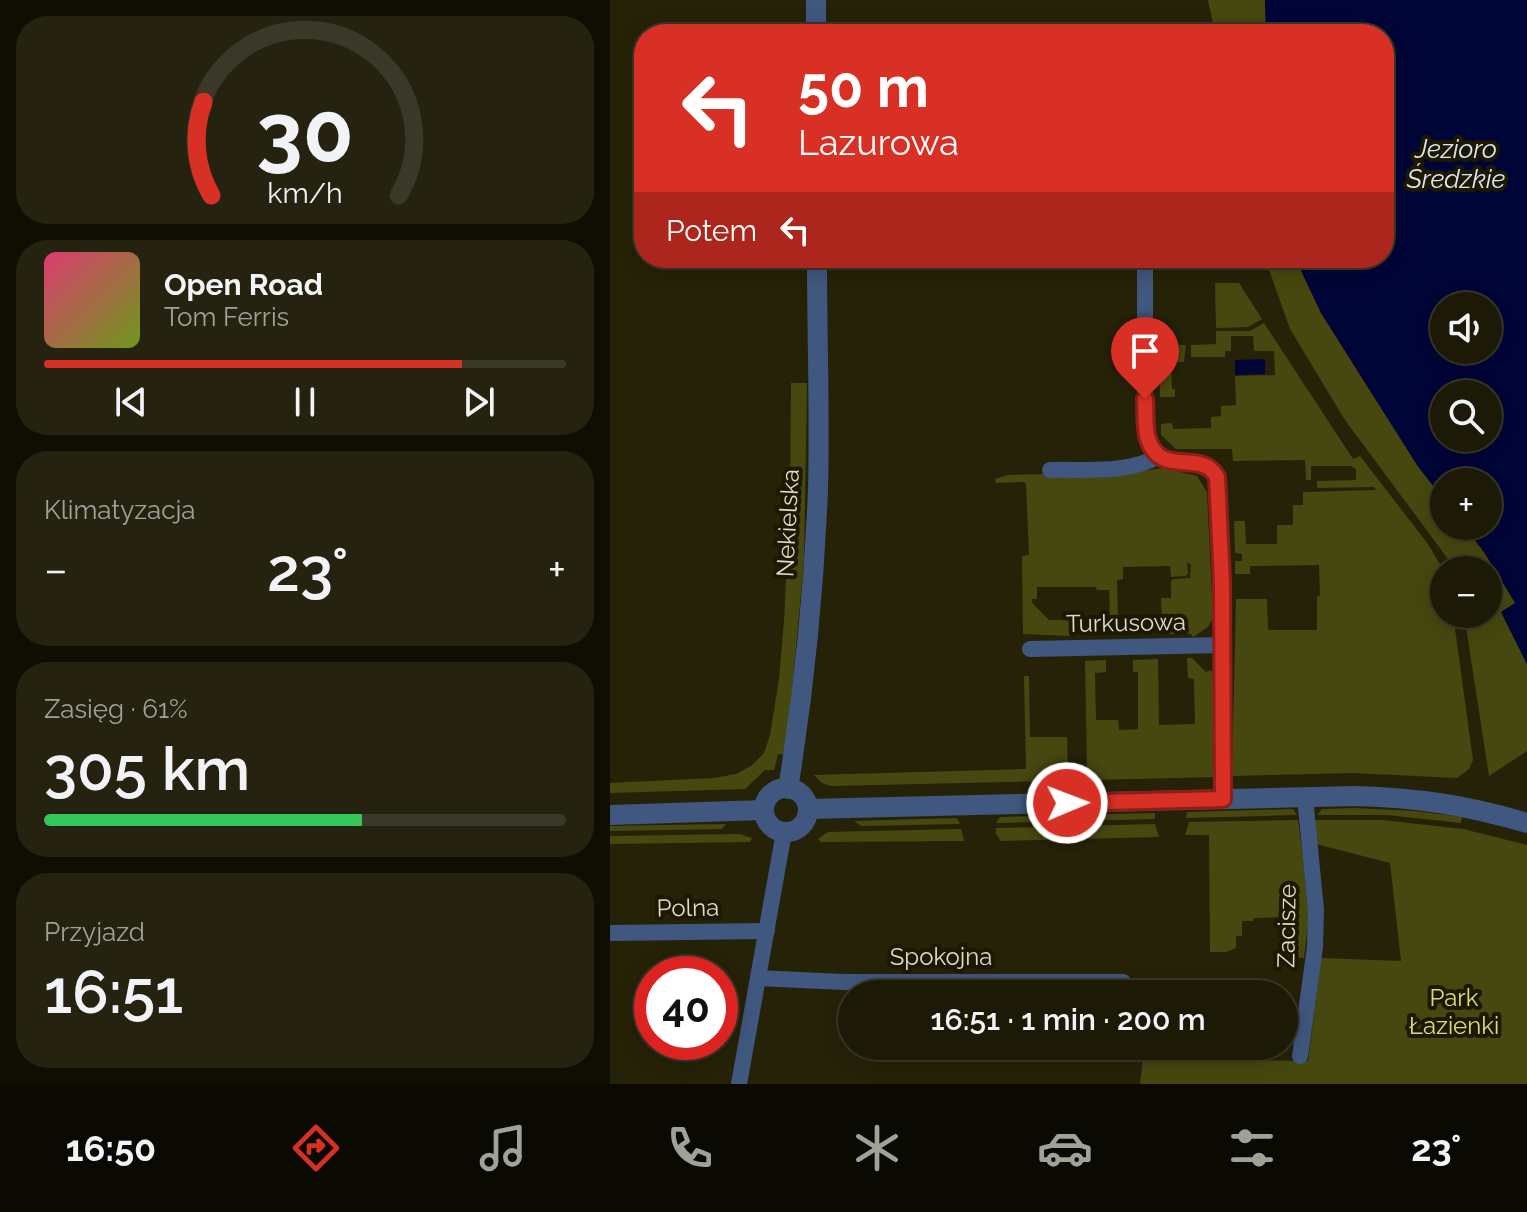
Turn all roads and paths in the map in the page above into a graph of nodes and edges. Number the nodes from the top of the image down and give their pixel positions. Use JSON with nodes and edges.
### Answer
{"nodes":[{"id":1,"x":816,"y":0,"type":"edge"},
{"id":2,"x":816,"y":24,"type":"edge"},
{"id":3,"x":817,"y":268,"type":"edge"},
{"id":4,"x":1145,"y":268,"type":"edge"},
{"id":5,"x":1159,"y":456,"type":"junction"},
{"id":6,"x":1050,"y":470,"type":"dead end"},
{"id":7,"x":1223,"y":645,"type":"junction"},
{"id":8,"x":1030,"y":649,"type":"dead end"},
{"id":9,"x":788,"y":789,"type":"junction"},
{"id":10,"x":1305,"y":797,"type":"junction"},
{"id":11,"x":1223,"y":799,"type":"junction"},
{"id":12,"x":808,"y":809,"type":"junction"},
{"id":13,"x":764,"y":810,"type":"junction"},
{"id":14,"x":610,"y":815,"type":"edge"},
{"id":15,"x":1527,"y":823,"type":"edge"},
{"id":16,"x":784,"y":832,"type":"junction"},
{"id":17,"x":767,"y":931,"type":"junction"},
{"id":18,"x":610,"y":933,"type":"edge"},
{"id":19,"x":759,"y":978,"type":"junction"},
{"id":20,"x":838,"y":982,"type":"edge"},
{"id":21,"x":1300,"y":1056,"type":"dead end"},
{"id":22,"x":739,"y":1084,"type":"edge"}],
"edges":[{"from":1,"to":2,"type":"street"},
{"from":3,"to":9,"type":"street","name":"Nekielska"},
{"from":4,"to":5,"type":"street"},
{"from":5,"to":6,"type":"street"},
{"from":5,"to":7,"type":"street"},
{"from":7,"to":8,"type":"street","name":"Turkusowa"},
{"from":7,"to":11,"type":"street"},
{"from":9,"to":12,"type":"street"},
{"from":9,"to":13,"type":"street"},
{"from":10,"to":11,"type":"street"},
{"from":10,"to":15,"type":"street"},
{"from":10,"to":21,"type":"street","name":"Zacisze"},
{"from":11,"to":12,"type":"street"},
{"from":12,"to":16,"type":"street"},
{"from":13,"to":14,"type":"street"},
{"from":13,"to":16,"type":"street"},
{"from":16,"to":17,"type":"street"},
{"from":17,"to":18,"type":"street","name":"Polna"},
{"from":17,"to":19,"type":"street"},
{"from":19,"to":20,"type":"street","name":"Spokojna"},
{"from":19,"to":22,"type":"street"}]}
